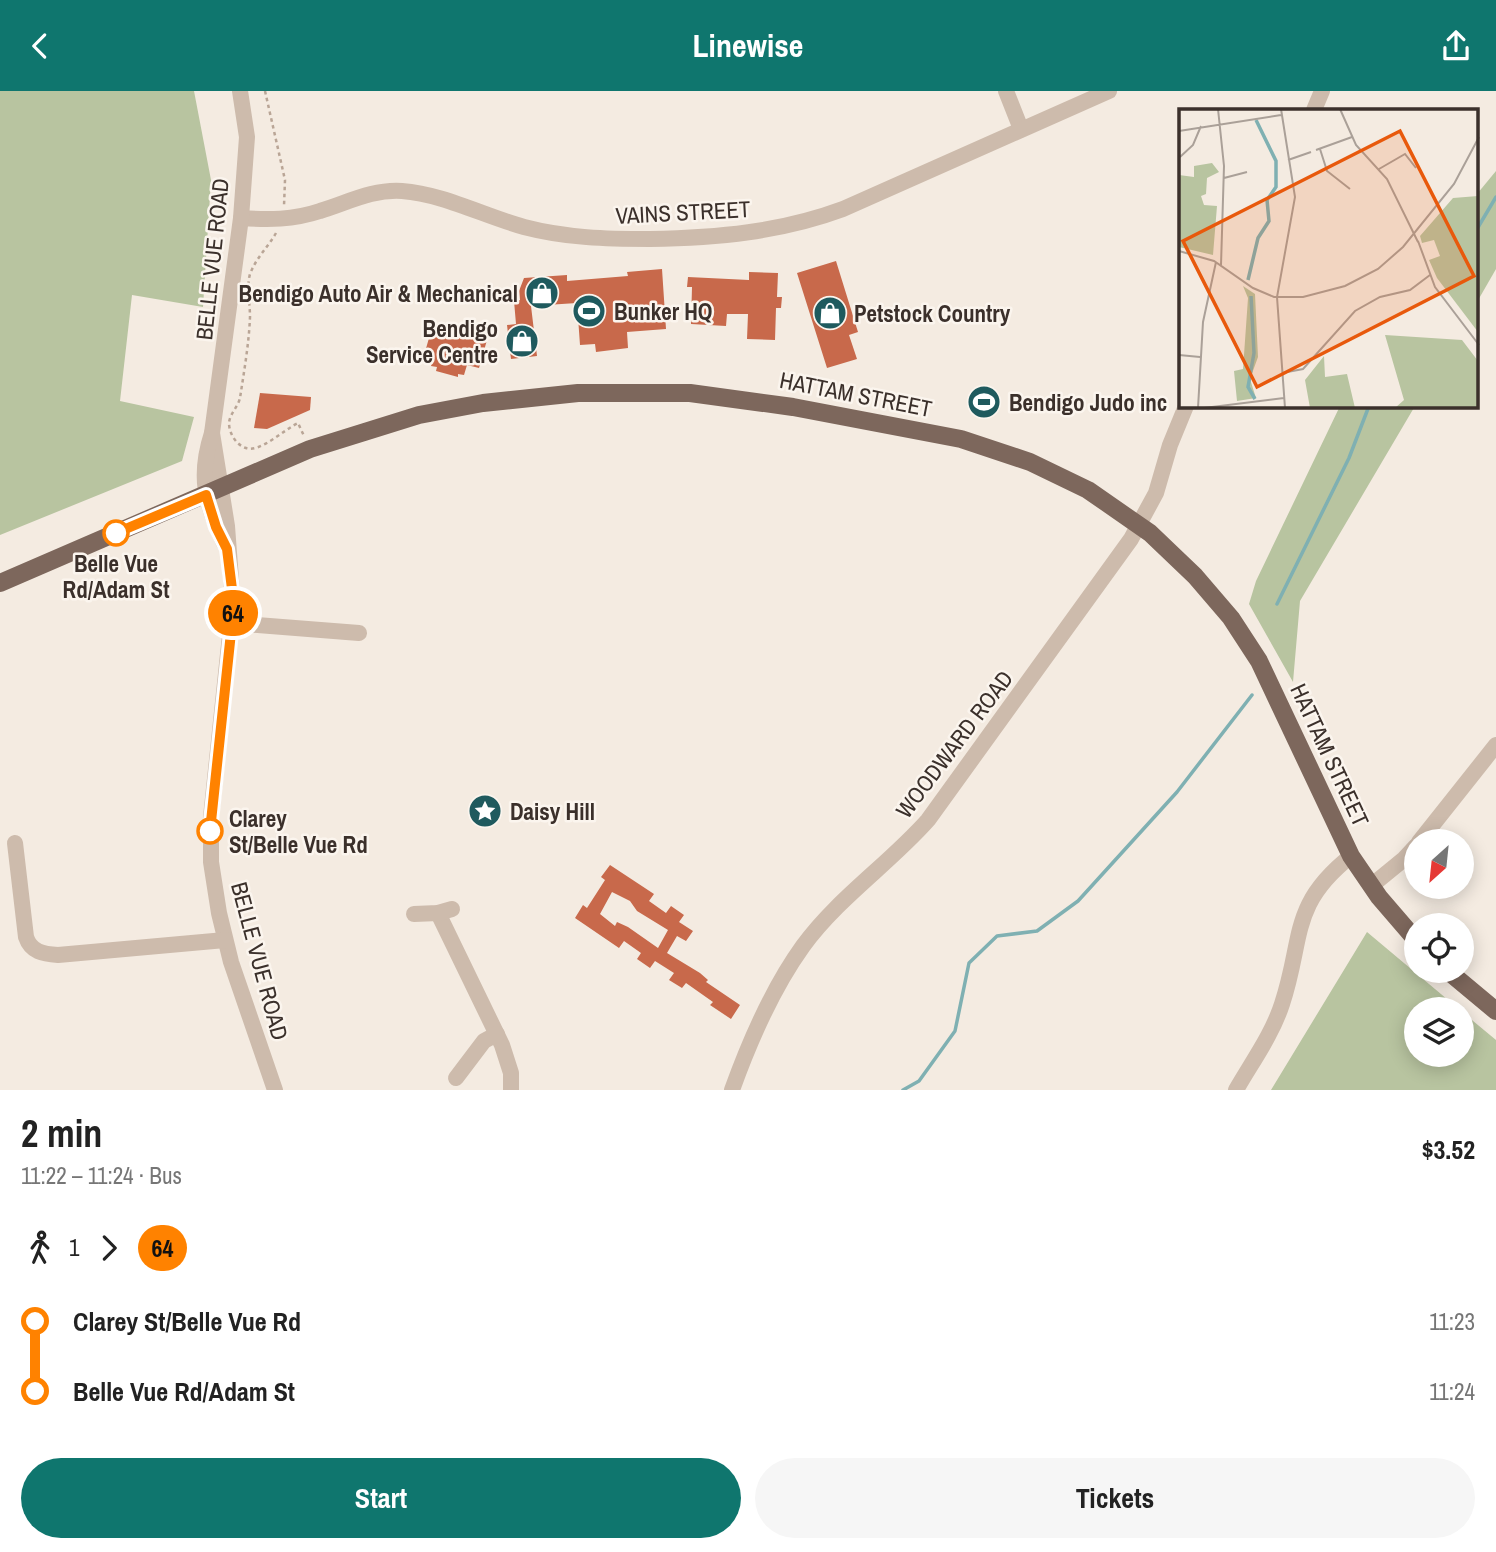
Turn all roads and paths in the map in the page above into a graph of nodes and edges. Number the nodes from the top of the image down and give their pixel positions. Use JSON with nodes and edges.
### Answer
{"nodes":[{"id":1,"x":240,"y":91,"type":"edge"},
{"id":2,"x":265,"y":91,"type":"edge"},
{"id":3,"x":1006,"y":91,"type":"edge"},
{"id":4,"x":1109,"y":91,"type":"edge"},
{"id":5,"x":1320,"y":92,"type":"edge"},
{"id":6,"x":1314,"y":109,"type":"edge"},
{"id":7,"x":1021,"y":129,"type":"junction"},
{"id":8,"x":241,"y":218,"type":"junction"},
{"id":9,"x":281,"y":219,"type":"junction"},
{"id":10,"x":1185,"y":408,"type":"edge"},
{"id":11,"x":310,"y":449,"type":"junction"},
{"id":12,"x":214,"y":492,"type":"junction"},
{"id":13,"x":1139,"y":525,"type":"junction"},
{"id":14,"x":0,"y":583,"type":"edge"},
{"id":15,"x":232,"y":623,"type":"junction"},
{"id":16,"x":359,"y":633,"type":"dead end"},
{"id":17,"x":1496,"y":745,"type":"edge"},
{"id":18,"x":1429,"y":829,"type":"edge"},
{"id":19,"x":15,"y":843,"type":"dead end"},
{"id":20,"x":1351,"y":856,"type":"junction"},
{"id":21,"x":1404,"y":859,"type":"edge"},
{"id":22,"x":1371,"y":885,"type":"junction"},
{"id":23,"x":414,"y":914,"type":"dead end"},
{"id":24,"x":1404,"y":925,"type":"edge"},
{"id":25,"x":225,"y":940,"type":"junction"},
{"id":26,"x":1462,"y":983,"type":"edge"},
{"id":27,"x":1496,"y":1011,"type":"edge"},
{"id":28,"x":497,"y":1034,"type":"junction"},
{"id":29,"x":455,"y":1080,"type":"dead end"},
{"id":30,"x":275,"y":1090,"type":"edge"},
{"id":31,"x":511,"y":1090,"type":"edge"},
{"id":32,"x":733,"y":1090,"type":"edge"},
{"id":33,"x":1236,"y":1090,"type":"edge"}],
"edges":[{"from":1,"to":8,"type":"street","name":"BELLE VUE ROAD"},
{"from":2,"to":9,"type":"path"},
{"from":3,"to":7,"type":"street"},
{"from":4,"to":7,"type":"street","name":"VAINS STREET"},
{"from":5,"to":6,"type":"street"},
{"from":7,"to":9,"type":"street","name":"VAINS STREET"},
{"from":8,"to":9,"type":"street","name":"VAINS STREET"},
{"from":8,"to":12,"type":"street","name":"BELLE VUE ROAD"},
{"from":9,"to":11,"type":"path"},
{"from":10,"to":13,"type":"street","name":"WOODWARD ROAD"},
{"from":11,"to":12,"type":"main road","name":"HATTAM STREET"},
{"from":11,"to":13,"type":"main road","name":"HATTAM STREET"},
{"from":12,"to":14,"type":"main road","name":"HATTAM STREET"},
{"from":12,"to":15,"type":"street","name":"BELLE VUE ROAD"},
{"from":13,"to":20,"type":"main road","name":"HATTAM STREET"},
{"from":13,"to":32,"type":"street","name":"WOODWARD ROAD"},
{"from":15,"to":16,"type":"street"},
{"from":15,"to":25,"type":"street","name":"BELLE VUE ROAD"},
{"from":17,"to":18,"type":"street"},
{"from":19,"to":25,"type":"street"},
{"from":20,"to":22,"type":"main road","name":"HATTAM STREET"},
{"from":20,"to":33,"type":"street"},
{"from":21,"to":22,"type":"street"},
{"from":22,"to":24,"type":"main road","name":"HATTAM STREET"},
{"from":23,"to":28,"type":"street"},
{"from":25,"to":30,"type":"street","name":"BELLE VUE ROAD"},
{"from":26,"to":27,"type":"main road"},
{"from":28,"to":29,"type":"street"},
{"from":28,"to":31,"type":"street"}]}
